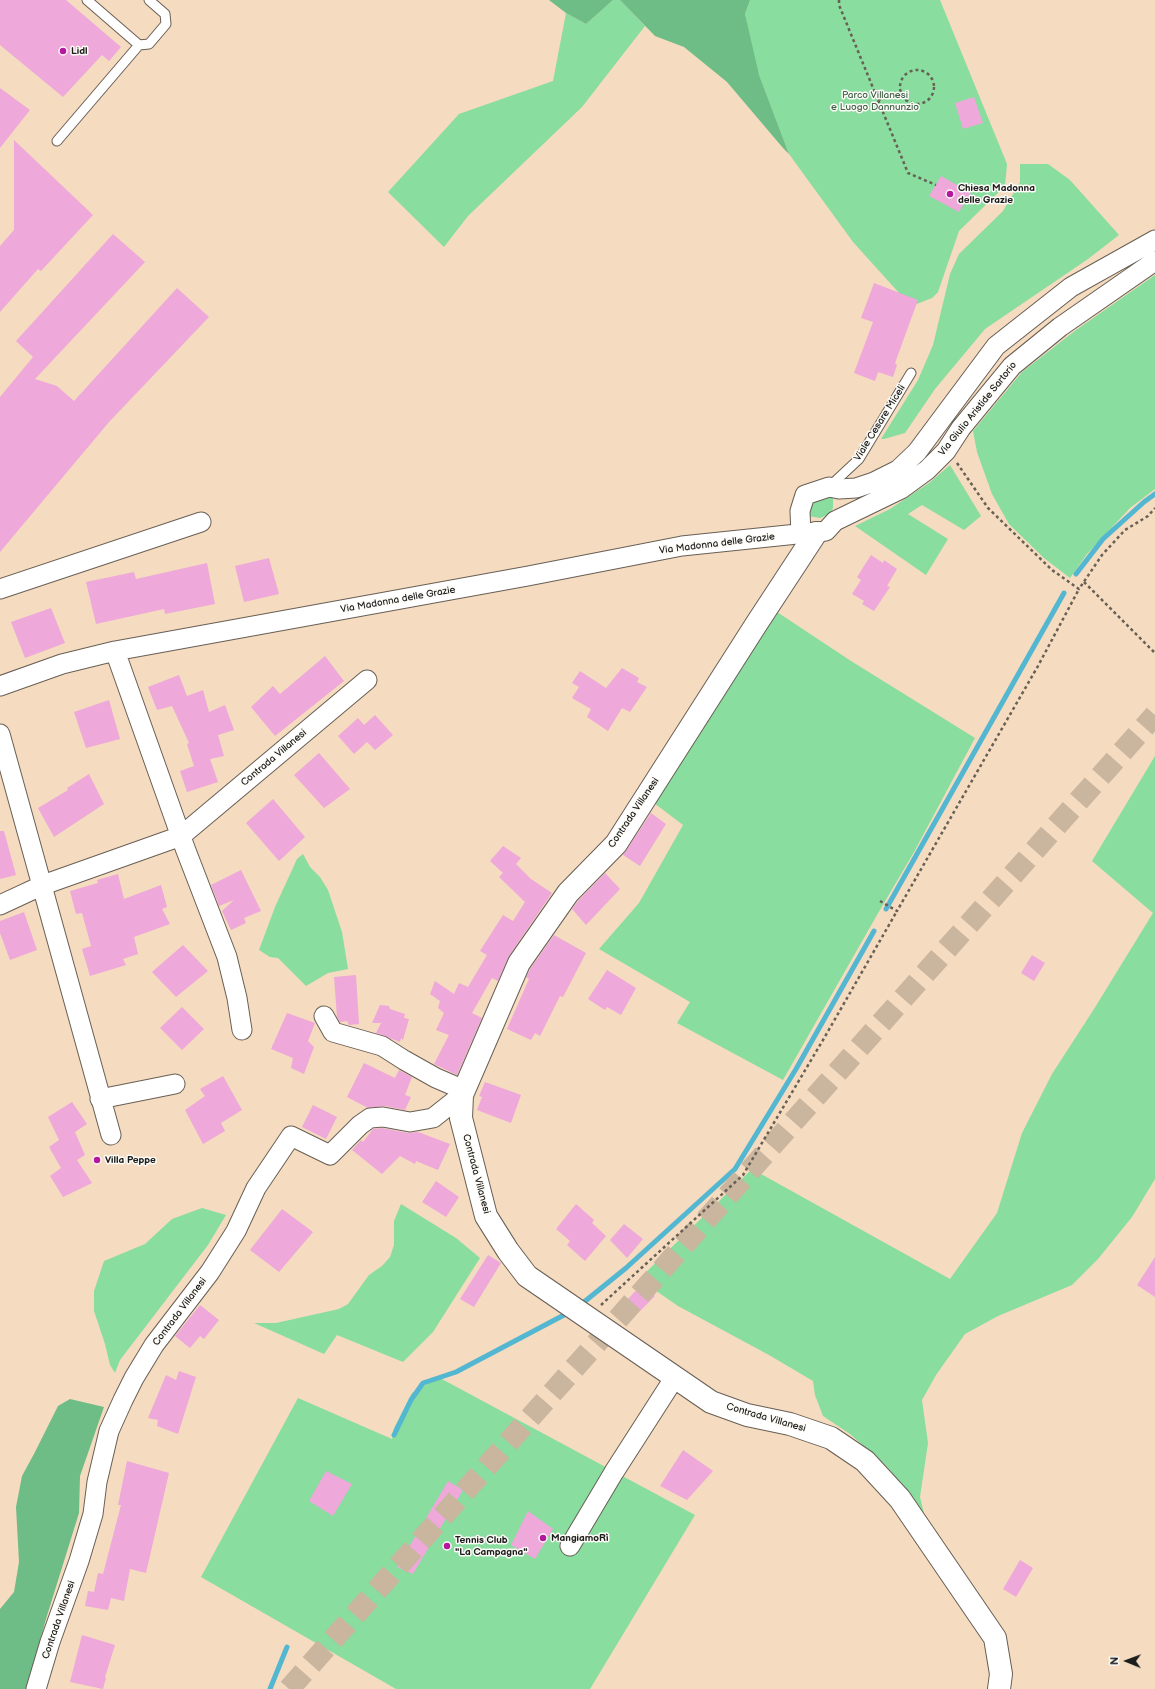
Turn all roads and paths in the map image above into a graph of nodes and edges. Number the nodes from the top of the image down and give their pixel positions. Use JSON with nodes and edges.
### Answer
{"nodes":[{"id":1,"x":87,"y":0,"type":"edge"},
{"id":2,"x":149,"y":0,"type":"edge"},
{"id":3,"x":839,"y":0,"type":"edge"},
{"id":4,"x":139,"y":45,"type":"junction"},
{"id":5,"x":901,"y":92,"type":"junction"},
{"id":6,"x":878,"y":100,"type":"junction"},
{"id":7,"x":58,"y":141,"type":"dead end"},
{"id":8,"x":936,"y":185,"type":"dead end"},
{"id":9,"x":1155,"y":240,"type":"edge"},
{"id":10,"x":1155,"y":261,"type":"edge"},
{"id":11,"x":911,"y":372,"type":"dead end"},
{"id":12,"x":946,"y":450,"type":"junction"},
{"id":13,"x":834,"y":488,"type":"junction"},
{"id":14,"x":1155,"y":508,"type":"edge"},
{"id":15,"x":835,"y":521,"type":"junction"},
{"id":16,"x":202,"y":522,"type":"dead end"},
{"id":17,"x":809,"y":534,"type":"junction"},
{"id":18,"x":1084,"y":582,"type":"junction"},
{"id":19,"x":0,"y":589,"type":"edge"},
{"id":20,"x":1079,"y":589,"type":"junction"},
{"id":21,"x":115,"y":651,"type":"junction"},
{"id":22,"x":1155,"y":653,"type":"edge"},
{"id":23,"x":367,"y":680,"type":"dead end"},
{"id":24,"x":0,"y":686,"type":"edge"},
{"id":25,"x":0,"y":734,"type":"edge"},
{"id":26,"x":181,"y":836,"type":"junction"},
{"id":27,"x":43,"y":885,"type":"junction"},
{"id":28,"x":880,"y":901,"type":"dead end"},
{"id":29,"x":0,"y":906,"type":"edge"},
{"id":30,"x":896,"y":911,"type":"junction"},
{"id":31,"x":324,"y":1016,"type":"dead end"},
{"id":32,"x":242,"y":1030,"type":"dead end"},
{"id":33,"x":175,"y":1084,"type":"dead end"},
{"id":34,"x":463,"y":1092,"type":"junction"},
{"id":35,"x":100,"y":1100,"type":"junction"},
{"id":36,"x":111,"y":1136,"type":"dead end"},
{"id":37,"x":587,"y":1316,"type":"junction"},
{"id":38,"x":676,"y":1378,"type":"junction"},
{"id":39,"x":570,"y":1546,"type":"dead end"},
{"id":40,"x":36,"y":1689,"type":"edge"},
{"id":41,"x":999,"y":1689,"type":"edge"}],
"edges":[{"from":1,"to":4,"type":"lane"},
{"from":2,"to":4,"type":"lane"},
{"from":3,"to":6,"type":"path"},
{"from":4,"to":7,"type":"lane"},
{"from":5,"to":5,"type":"path"},
{"from":5,"to":6,"type":"path"},
{"from":6,"to":8,"type":"path"},
{"from":9,"to":13,"type":"street"},
{"from":10,"to":12,"type":"street","name":"Via Giulio Aristide Sartorio"},
{"from":11,"to":13,"type":"lane","name":"Viale Cesare Miceli"},
{"from":12,"to":15,"type":"street","name":"Via Giulio Aristide Sartorio"},
{"from":12,"to":20,"type":"path"},
{"from":13,"to":15,"type":"street"},
{"from":13,"to":17,"type":"street"},
{"from":14,"to":18,"type":"path"},
{"from":15,"to":17,"type":"street","name":"Via Giulio Aristide Sartorio"},
{"from":16,"to":19,"type":"street"},
{"from":17,"to":21,"type":"street","name":"Via Madonna delle Grazie"},
{"from":17,"to":34,"type":"street","name":"Contrada Villanesi"},
{"from":18,"to":20,"type":"path"},
{"from":18,"to":22,"type":"path"},
{"from":20,"to":30,"type":"path"},
{"from":21,"to":24,"type":"street","name":"Via Madonna delle Grazie"},
{"from":21,"to":26,"type":"street"},
{"from":23,"to":26,"type":"street","name":"Contrada Villanesi"},
{"from":25,"to":27,"type":"street"},
{"from":26,"to":27,"type":"street","name":"Contrada Villanesi"},
{"from":26,"to":32,"type":"street"},
{"from":27,"to":29,"type":"street","name":"Contrada Villanesi"},
{"from":27,"to":35,"type":"street"},
{"from":28,"to":30,"type":"path"},
{"from":30,"to":37,"type":"path"},
{"from":31,"to":34,"type":"street"},
{"from":33,"to":35,"type":"street"},
{"from":34,"to":37,"type":"street","name":"Contrada Villanesi"},
{"from":34,"to":40,"type":"street","name":"Contrada Villanesi"},
{"from":35,"to":36,"type":"street"},
{"from":37,"to":38,"type":"street","name":"Contrada Villanesi"},
{"from":38,"to":39,"type":"street"},
{"from":38,"to":41,"type":"street","name":"Contrada Villanesi"}]}
